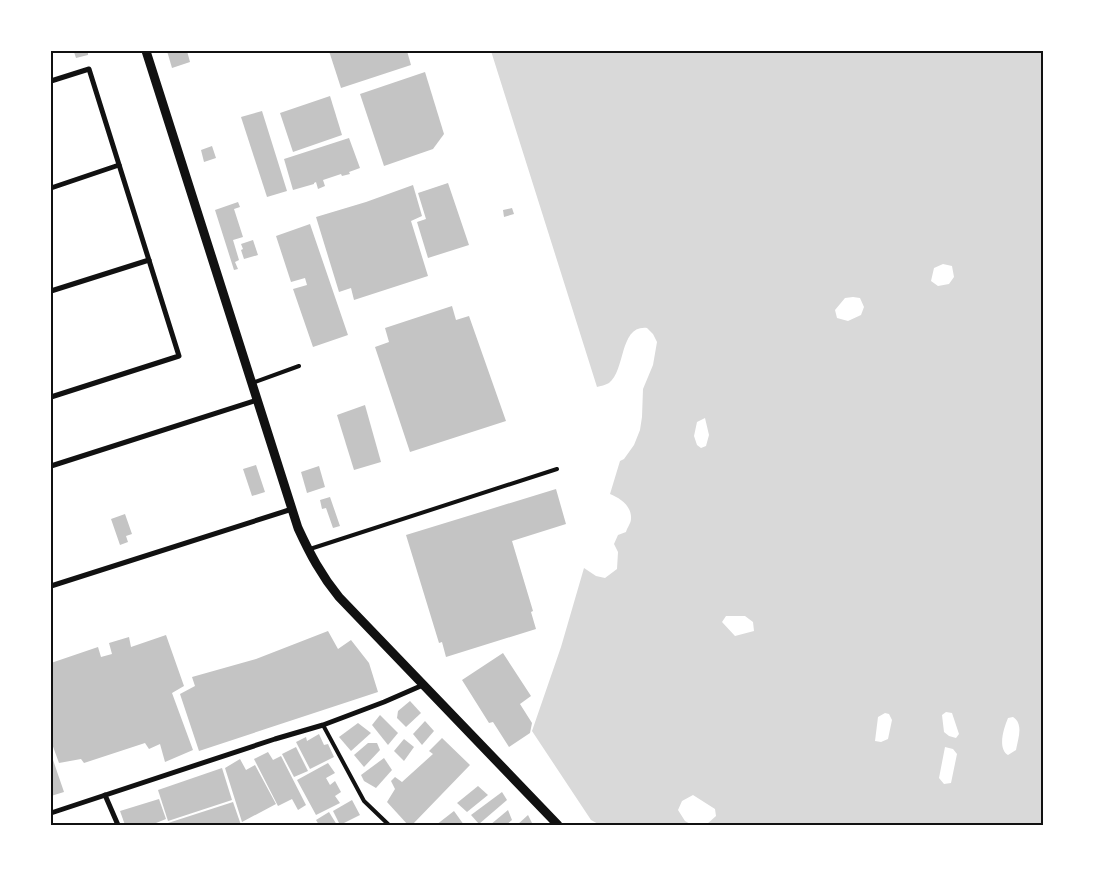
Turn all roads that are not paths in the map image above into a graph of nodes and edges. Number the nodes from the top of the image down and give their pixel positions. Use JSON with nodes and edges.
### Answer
{"nodes":[{"id":1,"x":146,"y":51,"type":"edge"},
{"id":2,"x":51,"y":81,"type":"edge"},
{"id":3,"x":119,"y":165,"type":"junction"},
{"id":4,"x":51,"y":188,"type":"edge"},
{"id":5,"x":149,"y":260,"type":"junction"},
{"id":6,"x":51,"y":291,"type":"edge"},
{"id":7,"x":299,"y":366,"type":"dead end"},
{"id":8,"x":252,"y":383,"type":"junction"},
{"id":9,"x":51,"y":397,"type":"edge"},
{"id":10,"x":258,"y":400,"type":"junction"},
{"id":11,"x":51,"y":466,"type":"edge"},
{"id":12,"x":557,"y":469,"type":"dead end"},
{"id":13,"x":292,"y":509,"type":"junction"},
{"id":14,"x":308,"y":550,"type":"junction"},
{"id":15,"x":51,"y":586,"type":"edge"},
{"id":16,"x":423,"y":685,"type":"junction"},
{"id":17,"x":323,"y":725,"type":"junction"},
{"id":18,"x":105,"y":795,"type":"junction"},
{"id":19,"x":51,"y":813,"type":"edge"},
{"id":20,"x":118,"y":825,"type":"edge"},
{"id":21,"x":389,"y":825,"type":"edge"},
{"id":22,"x":558,"y":825,"type":"edge"}],
"edges":[{"from":1,"to":8,"type":"street"},
{"from":2,"to":3,"type":"street"},
{"from":3,"to":4,"type":"street"},
{"from":3,"to":5,"type":"street"},
{"from":5,"to":6,"type":"street"},
{"from":5,"to":9,"type":"street"},
{"from":7,"to":8,"type":"lane"},
{"from":8,"to":10,"type":"street"},
{"from":10,"to":11,"type":"street"},
{"from":10,"to":13,"type":"street"},
{"from":12,"to":14,"type":"lane"},
{"from":13,"to":14,"type":"street"},
{"from":13,"to":15,"type":"street"},
{"from":14,"to":16,"type":"street"},
{"from":16,"to":17,"type":"street"},
{"from":16,"to":22,"type":"street"},
{"from":17,"to":18,"type":"street"},
{"from":17,"to":21,"type":"lane"},
{"from":18,"to":19,"type":"street"},
{"from":18,"to":20,"type":"street"}]}
